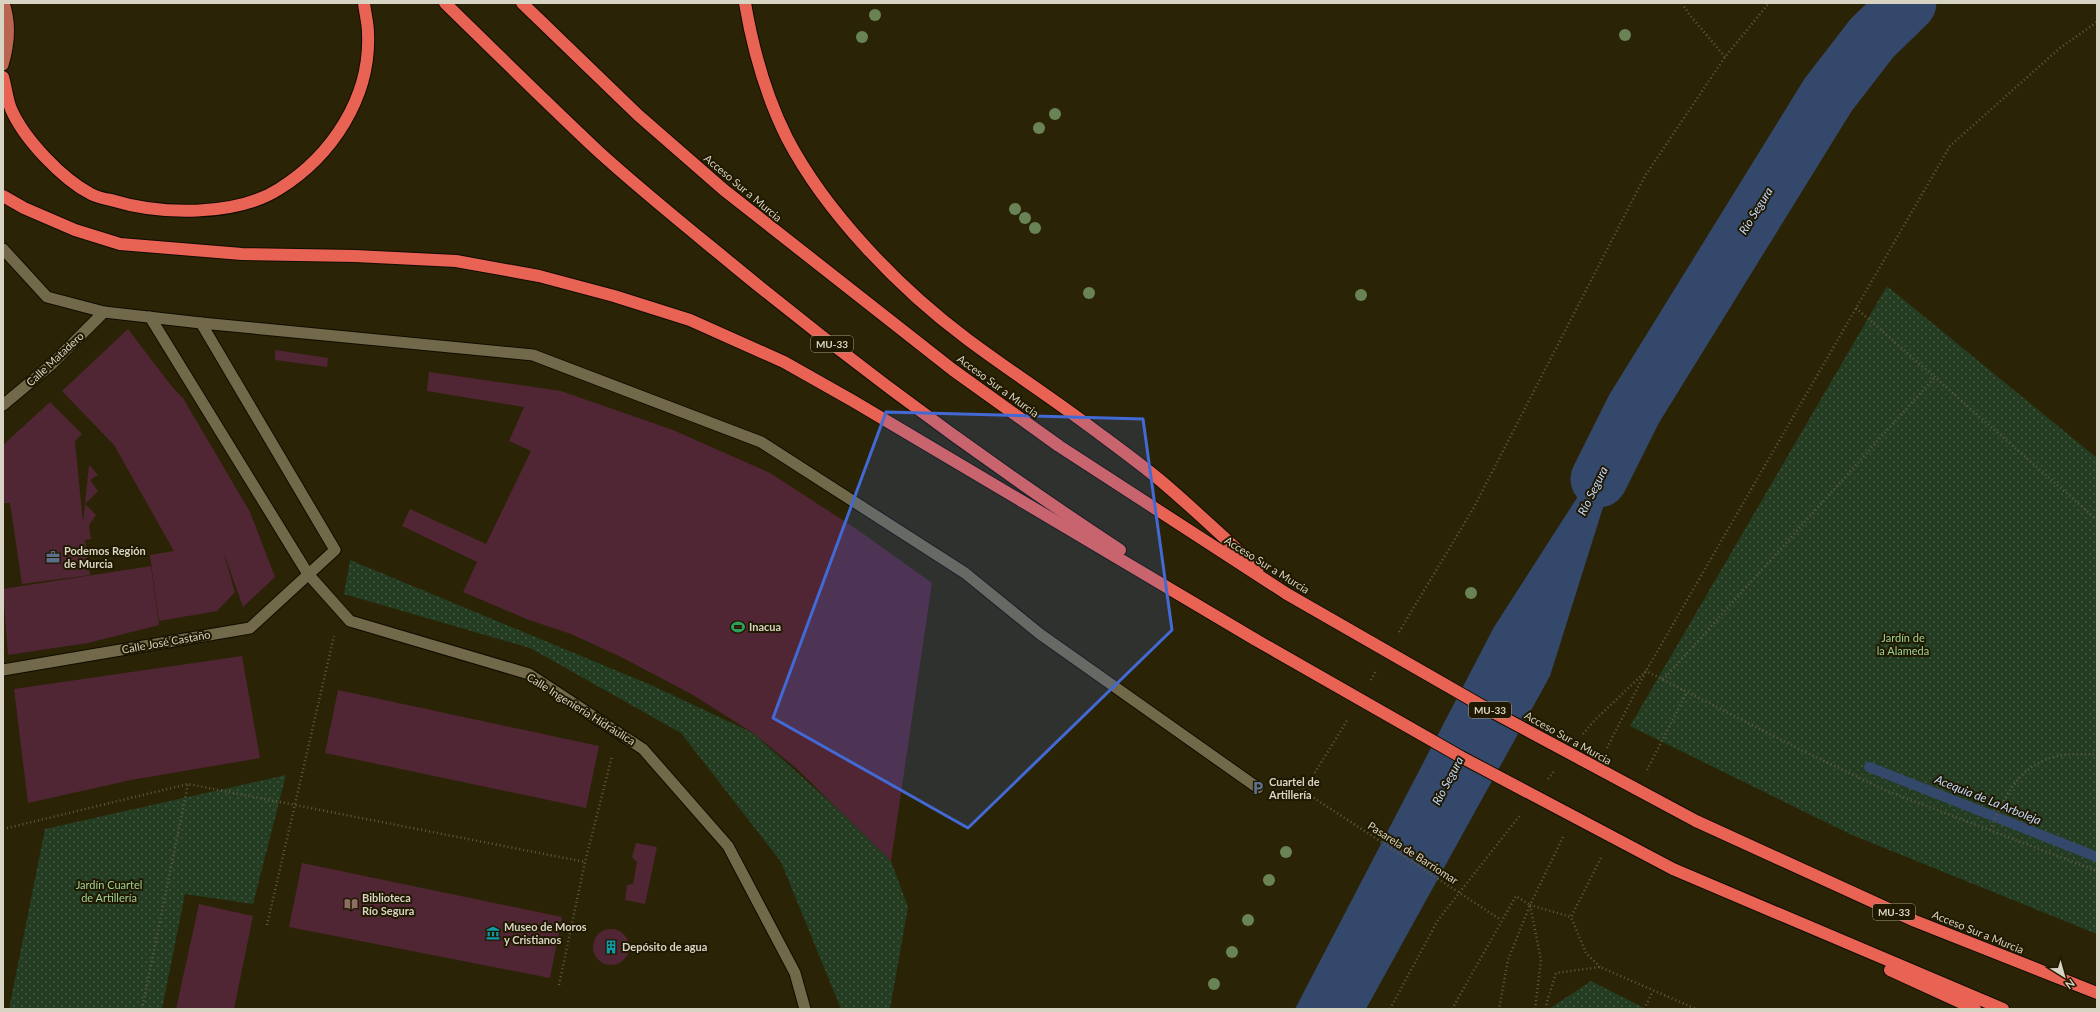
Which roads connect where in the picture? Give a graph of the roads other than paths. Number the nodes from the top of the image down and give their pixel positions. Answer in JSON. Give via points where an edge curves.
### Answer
{"nodes":[{"id":1,"x":4,"y":3,"type":"edge"},
{"id":2,"x":364,"y":3,"type":"edge"},
{"id":3,"x":445,"y":3,"type":"edge"},
{"id":4,"x":522,"y":3,"type":"edge"},
{"id":5,"x":745,"y":3,"type":"edge"},
{"id":6,"x":3,"y":65,"type":"edge"},
{"id":7,"x":3,"y":77,"type":"edge"},
{"id":8,"x":3,"y":196,"type":"edge"},
{"id":9,"x":3,"y":250,"type":"edge"},
{"id":10,"x":104,"y":312,"type":"junction"},
{"id":11,"x":150,"y":317,"type":"junction"},
{"id":12,"x":201,"y":323,"type":"junction"},
{"id":13,"x":3,"y":405,"type":"edge"},
{"id":14,"x":308,"y":574,"type":"junction"},
{"id":15,"x":1287,"y":594,"type":"junction"},
{"id":16,"x":1256,"y":640,"type":"junction"},
{"id":17,"x":3,"y":670,"type":"edge"},
{"id":18,"x":1258,"y":788,"type":"dead end"},
{"id":19,"x":1673,"y":869,"type":"junction"},
{"id":20,"x":2097,"y":993,"type":"edge"},
{"id":21,"x":805,"y":1009,"type":"edge"},
{"id":22,"x":1975,"y":1009,"type":"edge"},
{"id":23,"x":2003,"y":1009,"type":"edge"}],
"edges":[{"from":1,"to":6,"type":"main road","via":[[9,31]]},
{"from":2,"to":7,"type":"highway","via":[[368,34],[366,65],[349,116],[331,144],[309,166],[279,189],[243,204],[181,211],[129,205],[92,195],[67,178],[31,140],[11,109]]},
{"from":3,"to":16,"type":"highway","number":"MU-33","via":[[600,152],[775,300],[915,408],[1024,487]]},
{"from":4,"to":15,"type":"highway","name":"Acceso Sur a Murcia","number":"MU-33","via":[[638,115],[724,190],[947,365],[1059,446]]},
{"from":5,"to":15,"type":"highway","via":[[765,85],[788,138],[817,187],[862,242],[908,290],[966,338],[1161,481]]},
{"from":8,"to":16,"type":"highway","via":[[75,230],[120,244],[242,254],[456,261],[539,276],[690,320],[784,362]]},
{"from":9,"to":10,"type":"street","via":[[47,297]]},
{"from":10,"to":11,"type":"street"},
{"from":10,"to":13,"type":"street","name":"Calle Matadero","via":[[51,365]]},
{"from":11,"to":12,"type":"street"},
{"from":11,"to":14,"type":"street"},
{"from":12,"to":14,"type":"street","name":"Calle José Castaño","via":[[335,550]]},
{"from":12,"to":18,"type":"street","via":[[533,355],[761,442],[965,573],[1040,634]]},
{"from":14,"to":17,"type":"street","name":"Calle José Castaño","via":[[250,628]]},
{"from":14,"to":21,"type":"street","name":"Calle Ingeniería Hidráulica","via":[[350,621],[529,674],[643,749],[728,846],[795,973]]},
{"from":15,"to":20,"type":"highway","name":"Acceso Sur a Murcia","number":"MU-33","bridge":true,"via":[[1491,711],[1696,821],[1915,921]]},
{"from":16,"to":19,"type":"highway","number":"MU-33","bridge":true,"via":[[1461,757]]},
{"from":19,"to":22,"type":"highway"},
{"from":19,"to":23,"type":"highway","number":"MU-33"}]}
